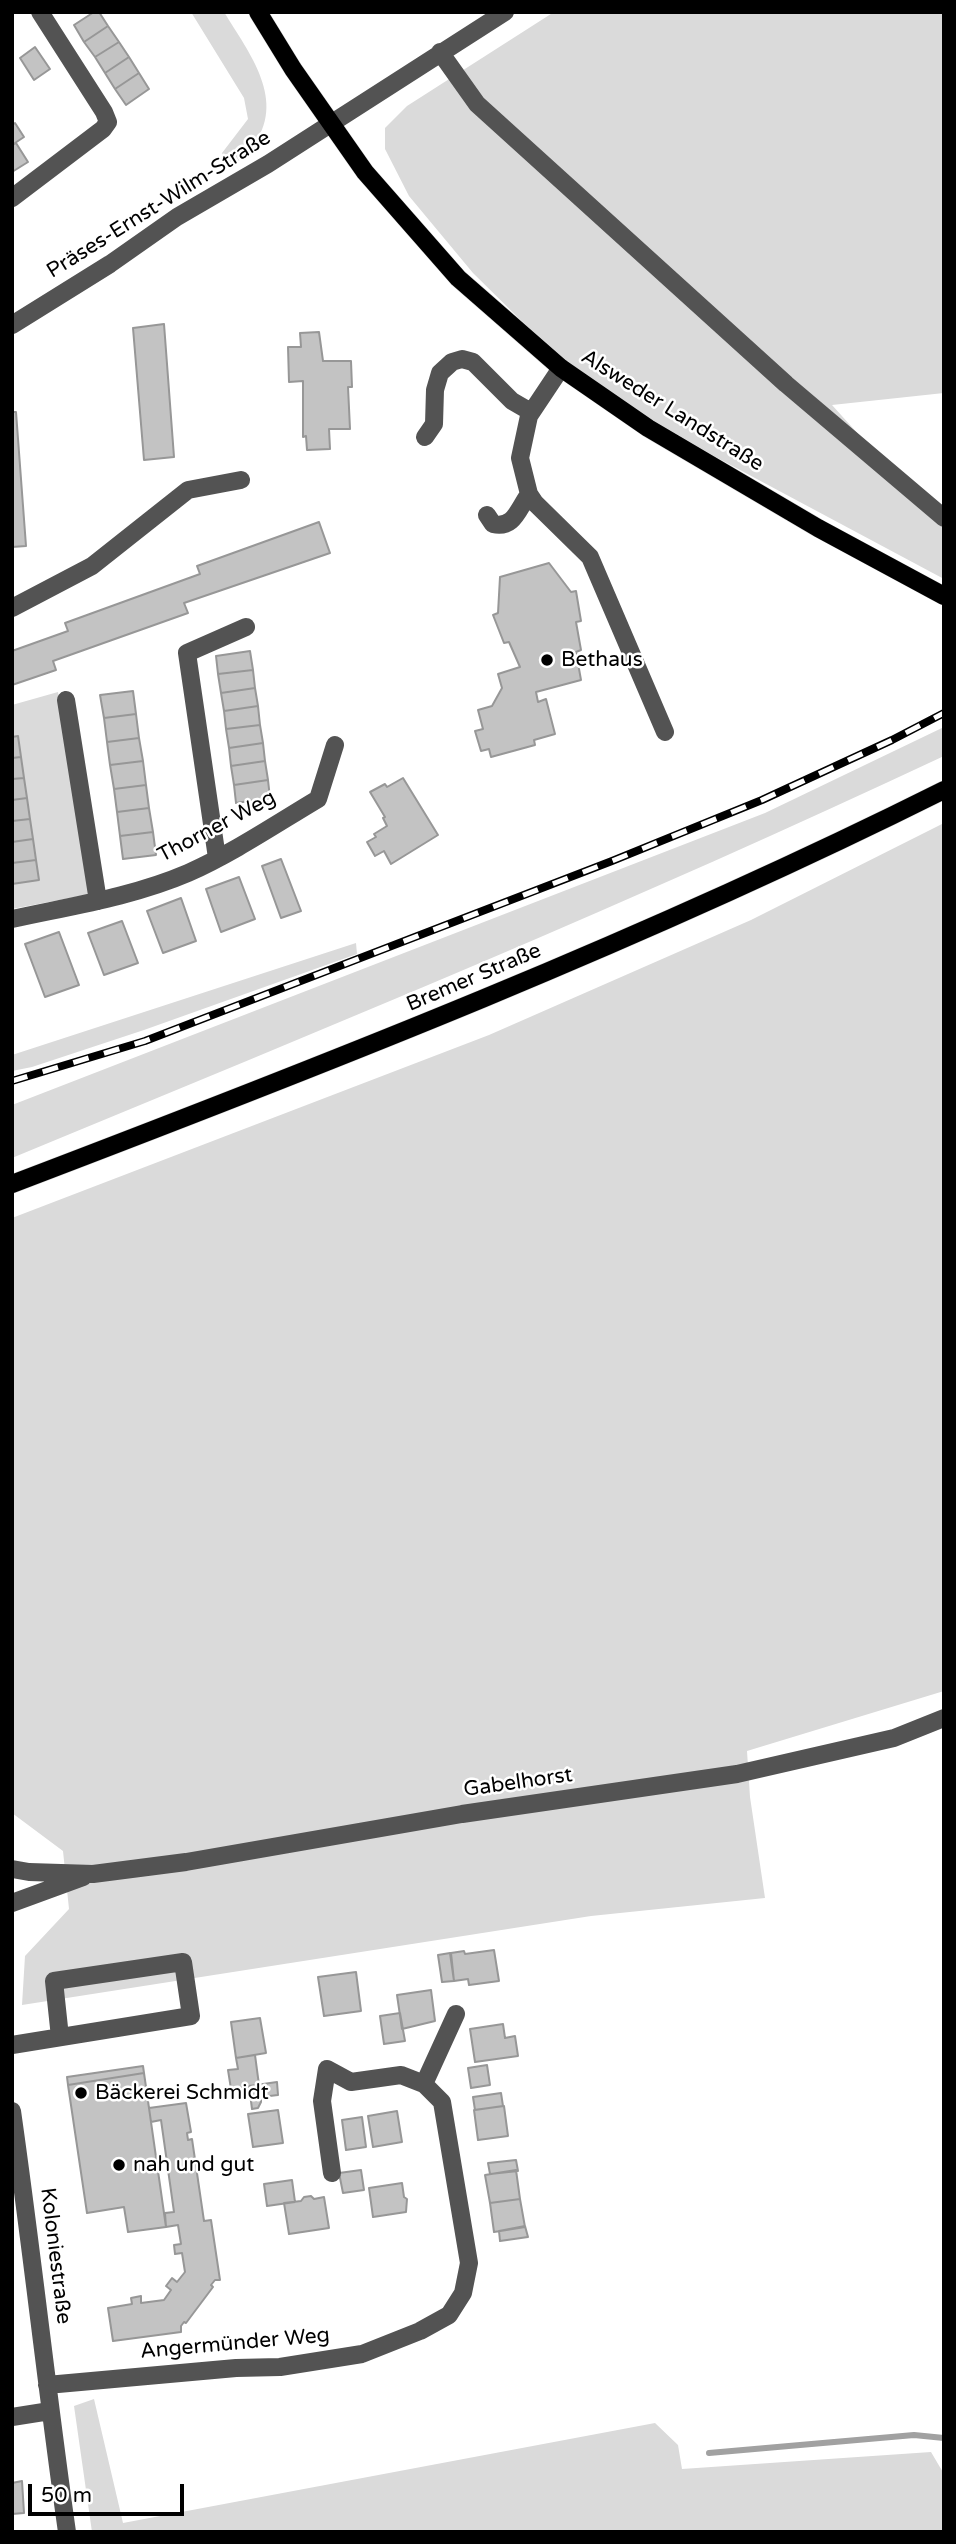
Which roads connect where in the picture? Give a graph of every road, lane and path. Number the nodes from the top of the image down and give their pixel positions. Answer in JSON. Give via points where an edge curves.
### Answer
{"nodes":[{"id":1,"x":40,"y":12,"type":"edge"},
{"id":2,"x":258,"y":12,"type":"edge"},
{"id":3,"x":505,"y":12,"type":"edge"},
{"id":4,"x":440,"y":52,"type":"junction"},
{"id":5,"x":330,"y":122,"type":"junction"},
{"id":6,"x":12,"y":198,"type":"edge"},
{"id":7,"x":12,"y":325,"type":"edge"},
{"id":8,"x":561,"y":368,"type":"junction"},
{"id":9,"x":531,"y":412,"type":"junction"},
{"id":10,"x":425,"y":437,"type":"dead end"},
{"id":11,"x":242,"y":480,"type":"dead end"},
{"id":12,"x":528,"y":494,"type":"junction"},
{"id":13,"x":487,"y":515,"type":"dead end"},
{"id":14,"x":944,"y":518,"type":"edge"},
{"id":15,"x":944,"y":596,"type":"edge"},
{"id":16,"x":12,"y":608,"type":"edge"},
{"id":17,"x":246,"y":626,"type":"dead end"},
{"id":18,"x":66,"y":700,"type":"dead end"},
{"id":19,"x":665,"y":732,"type":"dead end"},
{"id":20,"x":335,"y":746,"type":"dead end"},
{"id":21,"x":944,"y":790,"type":"edge"},
{"id":22,"x":217,"y":858,"type":"junction"},
{"id":23,"x":98,"y":901,"type":"junction"},
{"id":24,"x":12,"y":919,"type":"edge"},
{"id":25,"x":12,"y":1184,"type":"edge"},
{"id":26,"x":944,"y":1718,"type":"edge"},
{"id":27,"x":12,"y":1870,"type":"edge"},
{"id":28,"x":93,"y":1874,"type":"junction"},
{"id":29,"x":12,"y":1903,"type":"edge"},
{"id":30,"x":456,"y":2014,"type":"dead end"},
{"id":31,"x":60,"y":2037,"type":"junction"},
{"id":32,"x":12,"y":2045,"type":"edge"},
{"id":33,"x":424,"y":2084,"type":"junction"},
{"id":34,"x":12,"y":2111,"type":"edge"},
{"id":35,"x":332,"y":2173,"type":"dead end"},
{"id":36,"x":47,"y":2385,"type":"junction"},
{"id":37,"x":50,"y":2411,"type":"junction"},
{"id":38,"x":12,"y":2417,"type":"edge"},
{"id":39,"x":67,"y":2532,"type":"edge"}],
"edges":[{"from":1,"to":6,"type":"street","via":[[108,122]]},
{"from":2,"to":5,"type":"main road","name":"Alsweder Landstraße"},
{"from":3,"to":4,"type":"street","name":"Präses-Ernst-Wilm-Straße"},
{"from":4,"to":5,"type":"street","name":"Präses-Ernst-Wilm-Straße"},
{"from":4,"to":14,"type":"street","via":[[477,104],[786,384]]},
{"from":5,"to":7,"type":"street","name":"Präses-Ernst-Wilm-Straße"},
{"from":5,"to":8,"type":"main road","name":"Alsweder Landstraße","via":[[365,172],[458,278]]},
{"from":8,"to":9,"type":"street"},
{"from":8,"to":15,"type":"main road","name":"Alsweder Landstraße","via":[[648,428]]},
{"from":9,"to":10,"type":"street","via":[[512,401],[473,362],[462,359],[440,373],[434,424]]},
{"from":9,"to":12,"type":"street","via":[[520,458]]},
{"from":11,"to":16,"type":"street","via":[[188,490],[92,566]]},
{"from":12,"to":13,"type":"street","via":[[509,524],[493,524]]},
{"from":12,"to":19,"type":"street","via":[[590,557]]},
{"from":17,"to":22,"type":"street","via":[[187,653]]},
{"from":18,"to":23,"type":"street"},
{"from":20,"to":22,"type":"street","name":"Thorner Weg","via":[[318,799]]},
{"from":21,"to":25,"type":"main road","name":"Bremer Straße","via":[[742,886],[419,1026]]},
{"from":22,"to":23,"type":"street","name":"Thorner Weg","via":[[126,895]]},
{"from":23,"to":24,"type":"street","name":"Thorner Weg"},
{"from":26,"to":28,"type":"street","name":"Gabelhorst","via":[[894,1738],[737,1774]]},
{"from":27,"to":28,"type":"street","name":"Gabelhorst"},
{"from":28,"to":29,"type":"street","name":"Gabelhorst"},
{"from":30,"to":33,"type":"street"},
{"from":31,"to":31,"type":"street","via":[[191,2016],[183,1962],[54,1981]]},
{"from":31,"to":32,"type":"street"},
{"from":33,"to":35,"type":"street","via":[[401,2075],[351,2082],[327,2069],[322,2101]]},
{"from":33,"to":36,"type":"street","name":"Angermünder Weg","via":[[442,2102],[469,2263],[464,2293],[449,2315],[362,2354],[280,2367]]},
{"from":34,"to":36,"type":"street","name":"Koloniestraße"},
{"from":36,"to":37,"type":"street","name":"Koloniestraße"},
{"from":37,"to":38,"type":"street"},
{"from":37,"to":39,"type":"street","name":"Koloniestraße"}]}
